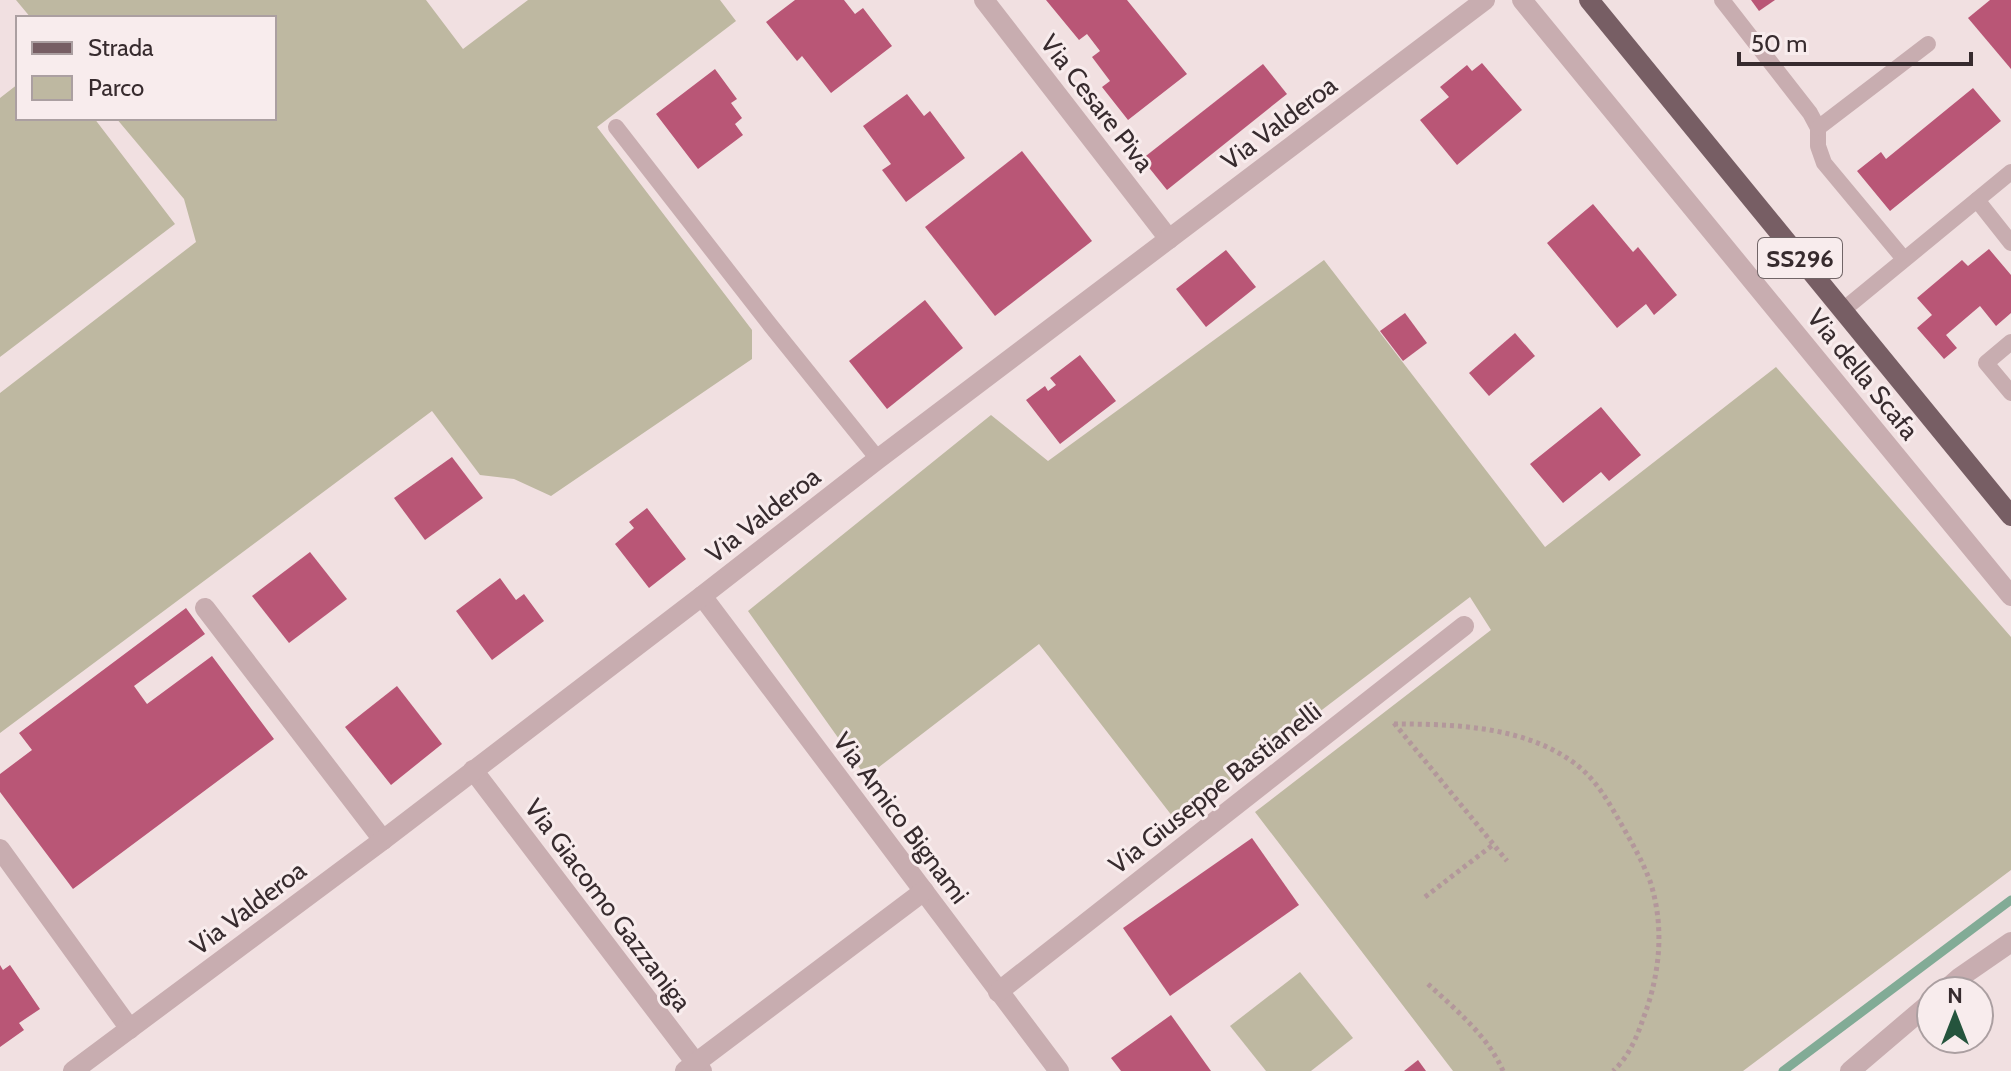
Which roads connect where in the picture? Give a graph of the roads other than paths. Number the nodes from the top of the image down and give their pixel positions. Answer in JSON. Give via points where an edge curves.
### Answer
{"nodes":[{"id":1,"x":984,"y":0,"type":"edge"},
{"id":2,"x":1485,"y":0,"type":"edge"},
{"id":3,"x":1522,"y":0,"type":"edge"},
{"id":4,"x":1589,"y":0,"type":"edge"},
{"id":5,"x":1722,"y":0,"type":"edge"},
{"id":6,"x":1928,"y":44,"type":"dead end"},
{"id":7,"x":616,"y":127,"type":"dead end"},
{"id":8,"x":1818,"y":128,"type":"junction"},
{"id":9,"x":2011,"y":172,"type":"edge"},
{"id":10,"x":1977,"y":200,"type":"junction"},
{"id":11,"x":1169,"y":239,"type":"junction"},
{"id":12,"x":2011,"y":243,"type":"edge"},
{"id":13,"x":1904,"y":259,"type":"junction"},
{"id":14,"x":1843,"y":310,"type":"junction"},
{"id":15,"x":2011,"y":342,"type":"edge"},
{"id":16,"x":2011,"y":393,"type":"edge"},
{"id":17,"x":878,"y":459,"type":"junction"},
{"id":18,"x":2011,"y":516,"type":"edge"},
{"id":19,"x":702,"y":596,"type":"junction"},
{"id":20,"x":2011,"y":596,"type":"edge"},
{"id":21,"x":205,"y":608,"type":"dead end"},
{"id":22,"x":1464,"y":626,"type":"dead end"},
{"id":23,"x":473,"y":770,"type":"junction"},
{"id":24,"x":383,"y":840,"type":"junction"},
{"id":25,"x":0,"y":849,"type":"edge"},
{"id":26,"x":924,"y":891,"type":"junction"},
{"id":27,"x":2011,"y":942,"type":"edge"},
{"id":28,"x":1963,"y":975,"type":"edge"},
{"id":29,"x":998,"y":992,"type":"junction"},
{"id":30,"x":1915,"y":1016,"type":"edge"},
{"id":31,"x":130,"y":1029,"type":"junction"},
{"id":32,"x":694,"y":1068,"type":"edge"},
{"id":33,"x":75,"y":1070,"type":"edge"},
{"id":34,"x":1059,"y":1071,"type":"edge"},
{"id":35,"x":1850,"y":1071,"type":"edge"}],
"edges":[{"from":1,"to":11,"type":"street","name":"Via Cesare Piva"},
{"from":2,"to":11,"type":"street","name":"Via Valderoa"},
{"from":3,"to":20,"type":"street","name":"Via della Scafa"},
{"from":4,"to":14,"type":"main road","number":"SS296"},
{"from":5,"to":8,"type":"lane"},
{"from":6,"to":8,"type":"lane"},
{"from":7,"to":17,"type":"lane"},
{"from":8,"to":13,"type":"lane","via":[[1824,163]]},
{"from":9,"to":10,"type":"lane"},
{"from":10,"to":12,"type":"lane"},
{"from":10,"to":13,"type":"lane"},
{"from":11,"to":17,"type":"street","name":"Via Valderoa"},
{"from":13,"to":14,"type":"lane"},
{"from":14,"to":18,"type":"main road","number":"SS296"},
{"from":15,"to":16,"type":"lane","via":[[1986,363]]},
{"from":17,"to":19,"type":"street","name":"Via Valderoa"},
{"from":19,"to":23,"type":"street","name":"Via Valderoa"},
{"from":19,"to":26,"type":"street","name":"Via Amico Bignami"},
{"from":21,"to":24,"type":"street"},
{"from":22,"to":29,"type":"street","name":"Via Giuseppe Bastianelli"},
{"from":23,"to":24,"type":"street","name":"Via Valderoa"},
{"from":23,"to":32,"type":"street","name":"Via Giacomo Gazzaniga"},
{"from":24,"to":31,"type":"street","name":"Via Valderoa"},
{"from":25,"to":31,"type":"street"},
{"from":26,"to":29,"type":"street","name":"Via Amico Bignami"},
{"from":26,"to":32,"type":"street"},
{"from":27,"to":28,"type":"street"},
{"from":29,"to":34,"type":"street","name":"Via Amico Bignami"},
{"from":30,"to":35,"type":"street"},
{"from":31,"to":33,"type":"street","name":"Via Valderoa"}]}
